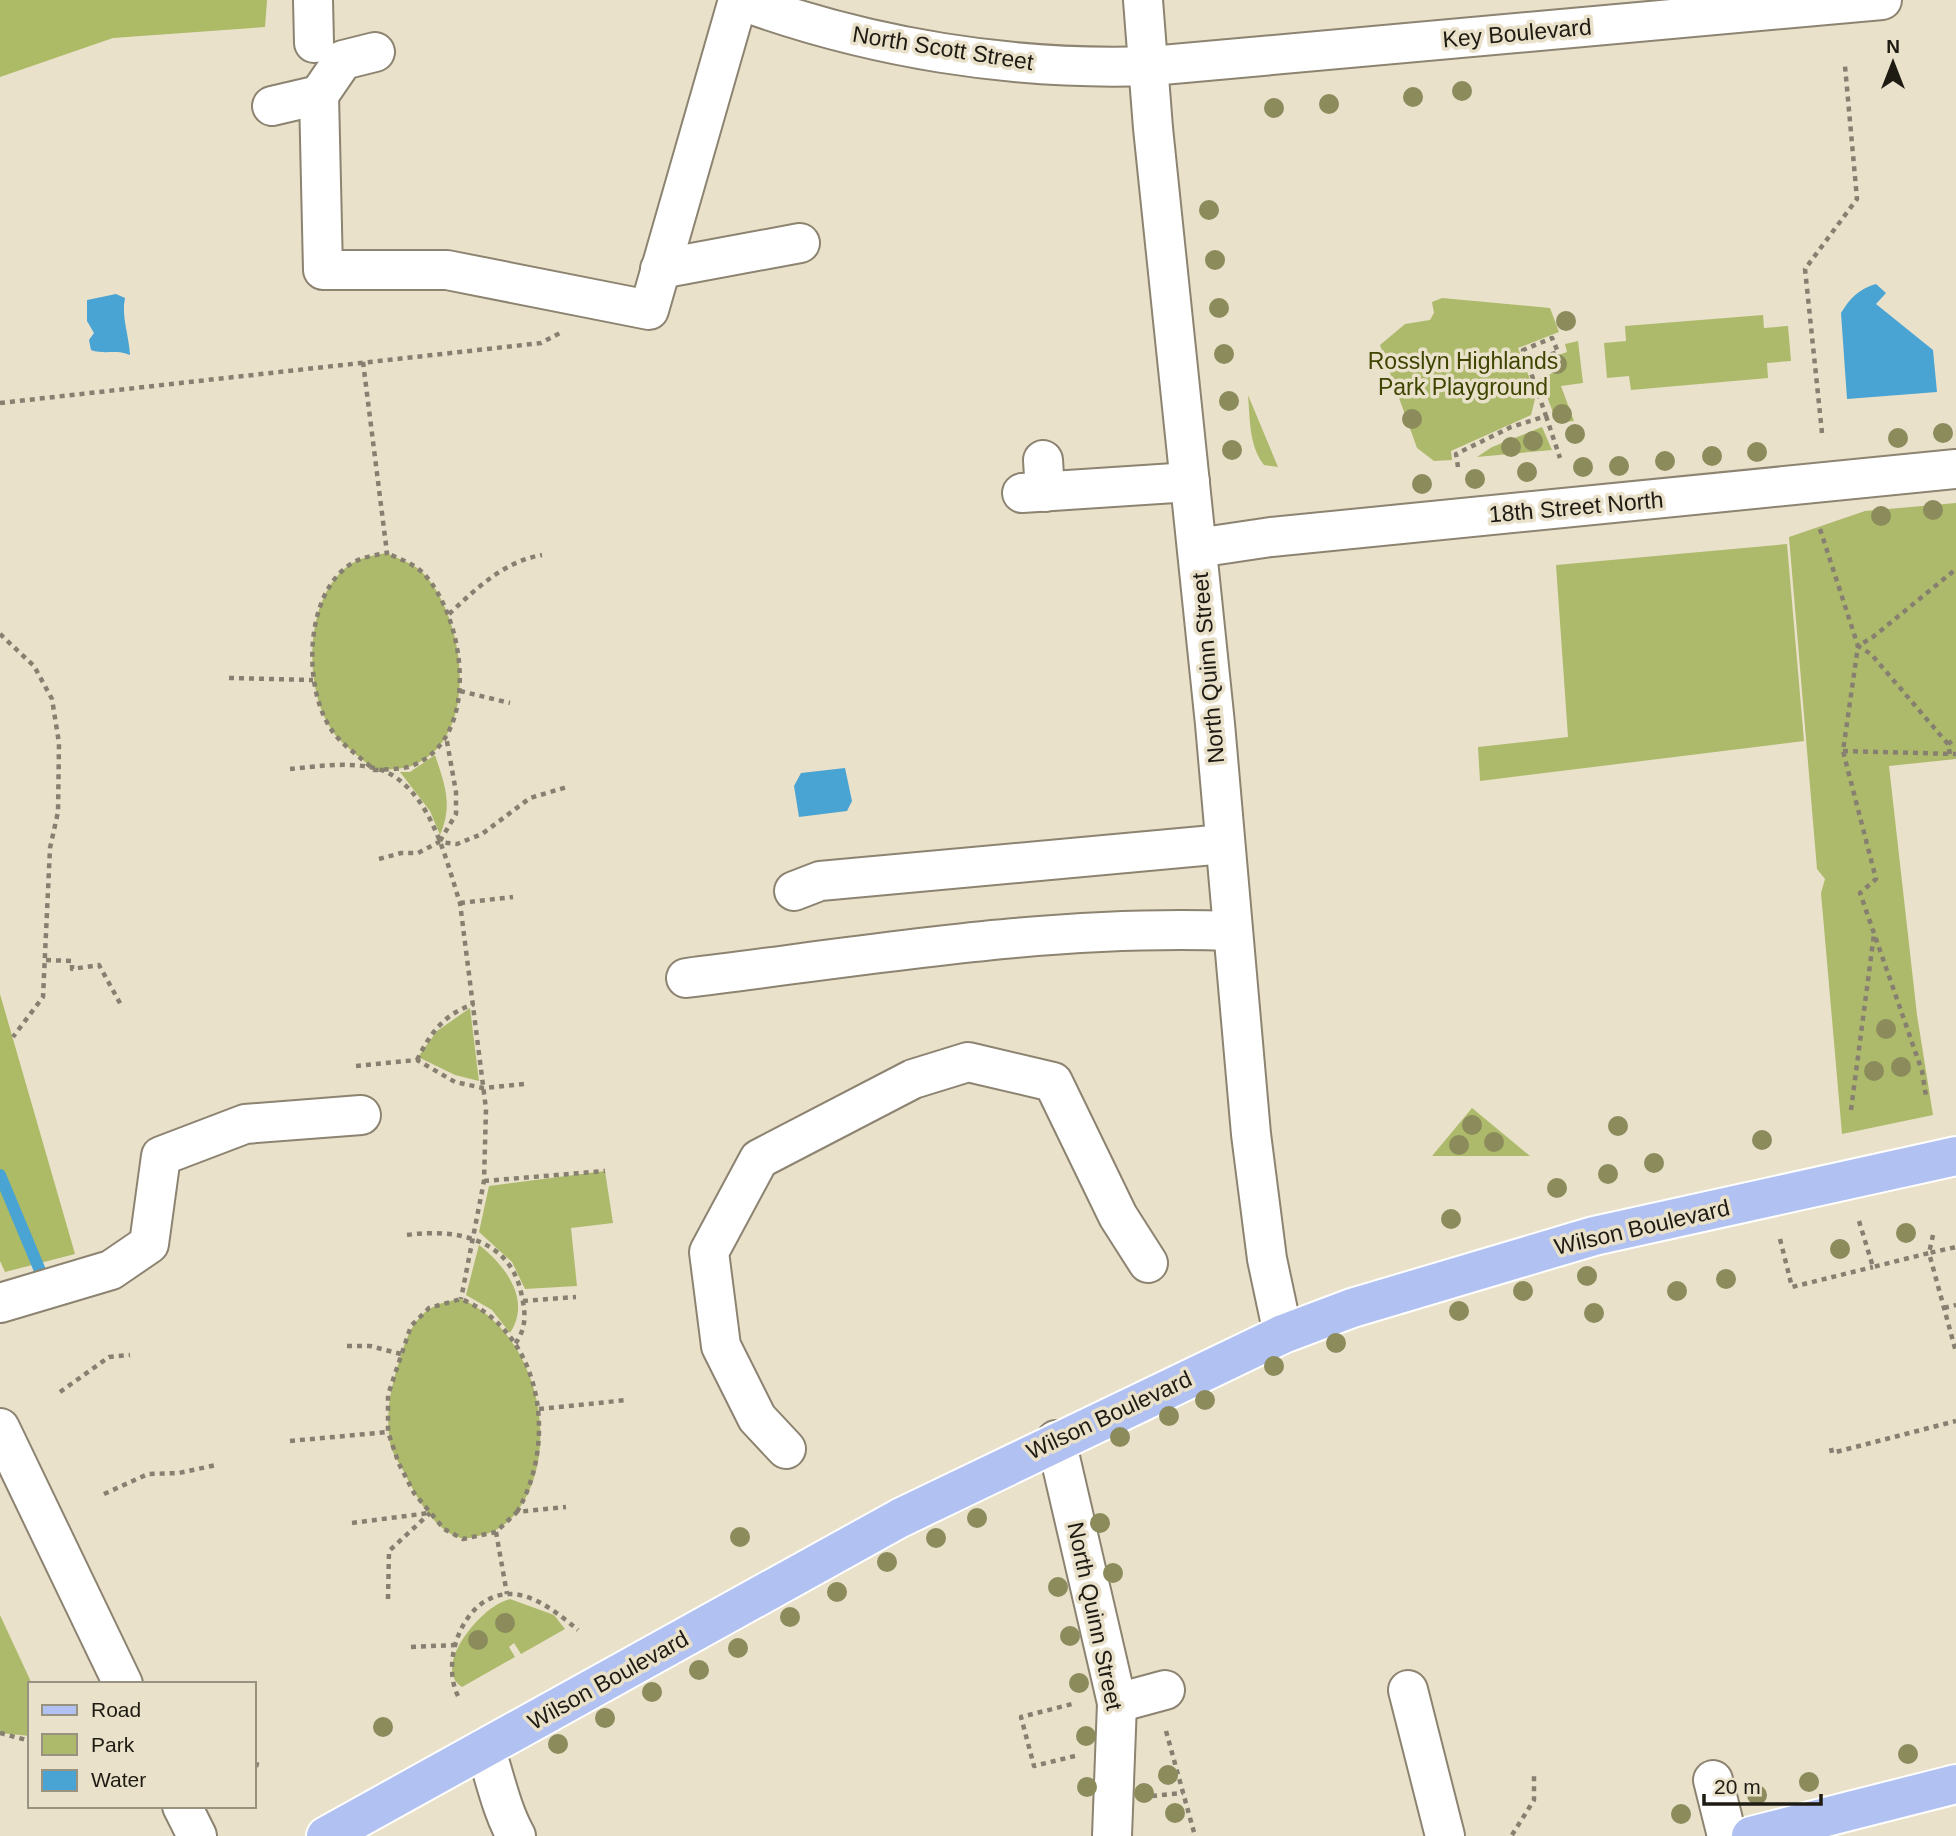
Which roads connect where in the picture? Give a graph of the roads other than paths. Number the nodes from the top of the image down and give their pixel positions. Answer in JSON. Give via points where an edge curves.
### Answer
{"nodes":[{"id":1,"x":313,"y":0,"type":"edge"},
{"id":2,"x":739,"y":0,"type":"edge"},
{"id":3,"x":1143,"y":0,"type":"edge"},
{"id":4,"x":1882,"y":0,"type":"edge"},
{"id":5,"x":314,"y":43,"type":"dead end"},
{"id":6,"x":375,"y":52,"type":"dead end"},
{"id":7,"x":1151,"y":66,"type":"junction"},
{"id":8,"x":319,"y":95,"type":"junction"},
{"id":9,"x":272,"y":106,"type":"dead end"},
{"id":10,"x":800,"y":243,"type":"dead end"},
{"id":11,"x":660,"y":269,"type":"junction"},
{"id":12,"x":1956,"y":470,"type":"edge"},
{"id":13,"x":1037,"y":482,"type":"dead end"},
{"id":14,"x":1190,"y":482,"type":"junction"},
{"id":15,"x":1197,"y":548,"type":"junction"},
{"id":16,"x":1224,"y":844,"type":"junction"},
{"id":17,"x":794,"y":891,"type":"dead end"},
{"id":18,"x":1232,"y":931,"type":"junction"},
{"id":19,"x":686,"y":978,"type":"dead end"},
{"id":20,"x":361,"y":1115,"type":"dead end"},
{"id":21,"x":1956,"y":1156,"type":"edge"},
{"id":22,"x":1148,"y":1263,"type":"dead end"},
{"id":23,"x":0,"y":1303,"type":"edge"},
{"id":24,"x":1283,"y":1334,"type":"junction"},
{"id":25,"x":0,"y":1428,"type":"edge"},
{"id":26,"x":1056,"y":1440,"type":"junction"},
{"id":27,"x":786,"y":1449,"type":"dead end"},
{"id":28,"x":122,"y":1682,"type":"edge"},
{"id":29,"x":1165,"y":1690,"type":"dead end"},
{"id":30,"x":1408,"y":1690,"type":"dead end"},
{"id":31,"x":1117,"y":1703,"type":"junction"},
{"id":32,"x":485,"y":1748,"type":"junction"},
{"id":33,"x":1713,"y":1780,"type":"dead end"},
{"id":34,"x":1956,"y":1784,"type":"edge"},
{"id":35,"x":183,"y":1808,"type":"edge"},
{"id":36,"x":341,"y":1833,"type":"edge"},
{"id":37,"x":197,"y":1836,"type":"edge"},
{"id":38,"x":516,"y":1836,"type":"edge"},
{"id":39,"x":1112,"y":1836,"type":"edge"},
{"id":40,"x":1445,"y":1836,"type":"edge"},
{"id":41,"x":1727,"y":1836,"type":"edge"},
{"id":42,"x":1751,"y":1836,"type":"edge"}],
"edges":[{"from":1,"to":5,"type":"street"},
{"from":2,"to":7,"type":"street","name":"North Scott Street","via":[[829,28],[936,51],[1080,68]]},
{"from":2,"to":11,"type":"street"},
{"from":3,"to":7,"type":"street","name":"North Quinn Street"},
{"from":4,"to":7,"type":"street","name":"Key Boulevard"},
{"from":6,"to":8,"type":"street","via":[[343,60]]},
{"from":7,"to":14,"type":"street","name":"North Quinn Street","via":[[1153,128]]},
{"from":8,"to":9,"type":"street"},
{"from":8,"to":11,"type":"street","via":[[323,270],[447,270],[649,310]]},
{"from":10,"to":11,"type":"street"},
{"from":12,"to":15,"type":"street","name":"18th Street North"},
{"from":13,"to":14,"type":"street"},
{"from":14,"to":15,"type":"street","name":"North Quinn Street"},
{"from":15,"to":16,"type":"street","name":"North Quinn Street"},
{"from":16,"to":17,"type":"street","via":[[820,881]]},
{"from":16,"to":18,"type":"street","name":"North Quinn Street"},
{"from":18,"to":19,"type":"street","via":[[1177,929],[965,943]]},
{"from":18,"to":24,"type":"street","name":"North Quinn Street","via":[[1264,1235]]},
{"from":20,"to":23,"type":"street","via":[[246,1125],[161,1156],[149,1244],[111,1270]]},
{"from":21,"to":24,"type":"main road","name":"Wilson Boulevard","via":[[1594,1236],[1352,1308]]},
{"from":22,"to":27,"type":"street","via":[[1118,1216],[1053,1082],[968,1062],[913,1079],[759,1159],[709,1252],[721,1346],[757,1418]]},
{"from":24,"to":26,"type":"main road","name":"Wilson Boulevard"},
{"from":25,"to":28,"type":"street"},
{"from":26,"to":31,"type":"street","name":"North Quinn Street"},
{"from":26,"to":32,"type":"main road","name":"Wilson Boulevard","via":[[900,1518]]},
{"from":29,"to":31,"type":"street"},
{"from":30,"to":40,"type":"street"},
{"from":31,"to":39,"type":"street","name":"North Quinn Street"},
{"from":32,"to":36,"type":"main road","name":"Wilson Boulevard"},
{"from":32,"to":38,"type":"street","via":[[505,1817]]},
{"from":33,"to":41,"type":"street"},
{"from":34,"to":42,"type":"main road"},
{"from":35,"to":37,"type":"street"}]}
